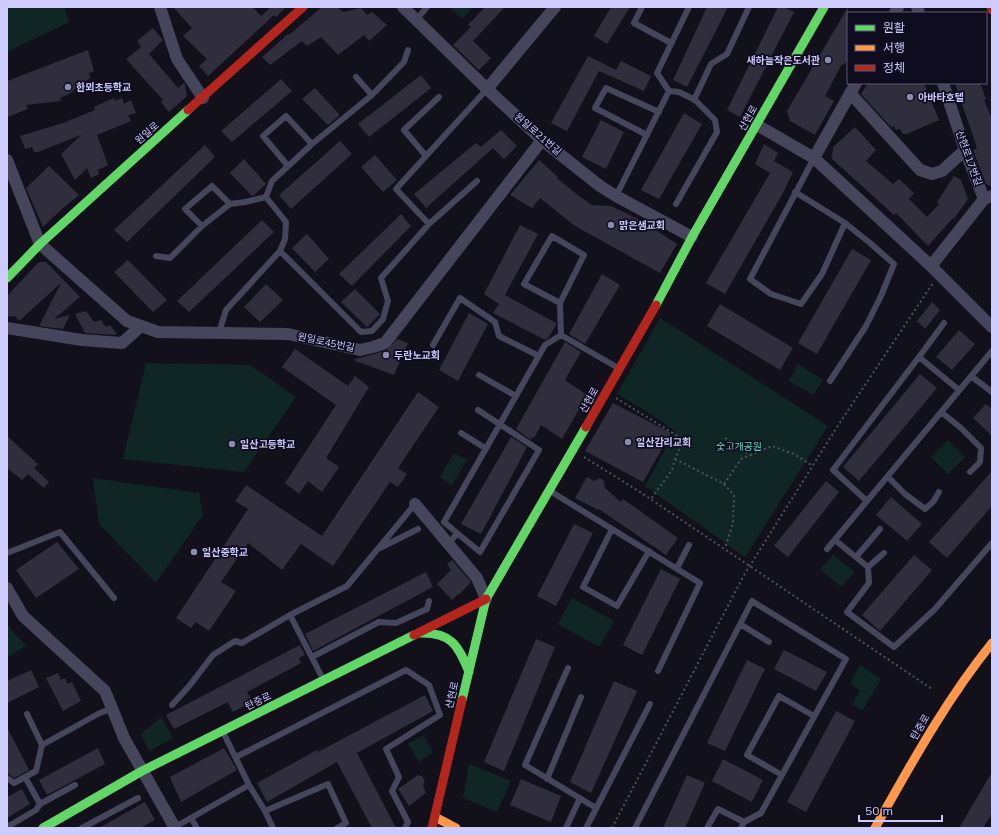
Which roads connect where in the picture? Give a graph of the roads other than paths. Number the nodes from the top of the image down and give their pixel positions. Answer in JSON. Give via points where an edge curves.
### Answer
{"nodes":[{"id":1,"x":160,"y":7,"type":"edge"},
{"id":2,"x":303,"y":7,"type":"edge"},
{"id":3,"x":403,"y":7,"type":"edge"},
{"id":4,"x":427,"y":7,"type":"edge"},
{"id":5,"x":554,"y":7,"type":"edge"},
{"id":6,"x":642,"y":7,"type":"edge"},
{"id":7,"x":688,"y":7,"type":"edge"},
{"id":8,"x":749,"y":7,"type":"edge"},
{"id":9,"x":824,"y":7,"type":"edge"},
{"id":10,"x":991,"y":7,"type":"edge"},
{"id":11,"x":992,"y":10,"type":"edge"},
{"id":12,"x":416,"y":20,"type":"junction"},
{"id":13,"x":671,"y":43,"type":"junction"},
{"id":14,"x":408,"y":50,"type":"dead end"},
{"id":15,"x":356,"y":77,"type":"dead end"},
{"id":16,"x":943,"y":84,"type":"edge"},
{"id":17,"x":853,"y":88,"type":"edge"},
{"id":18,"x":487,"y":89,"type":"junction"},
{"id":19,"x":669,"y":91,"type":"junction"},
{"id":20,"x":372,"y":95,"type":"junction"},
{"id":21,"x":439,"y":97,"type":"dead end"},
{"id":22,"x":203,"y":98,"type":"junction"},
{"id":23,"x":694,"y":100,"type":"junction"},
{"id":24,"x":659,"y":112,"type":"junction"},
{"id":25,"x":757,"y":125,"type":"junction"},
{"id":26,"x":647,"y":135,"type":"junction"},
{"id":27,"x":542,"y":140,"type":"junction"},
{"id":28,"x":312,"y":144,"type":"junction"},
{"id":29,"x":965,"y":150,"type":"junction"},
{"id":30,"x":426,"y":156,"type":"junction"},
{"id":31,"x":814,"y":158,"type":"junction"},
{"id":32,"x":8,"y":166,"type":"edge"},
{"id":33,"x":288,"y":166,"type":"junction"},
{"id":34,"x":477,"y":181,"type":"dead end"},
{"id":35,"x":795,"y":192,"type":"junction"},
{"id":36,"x":616,"y":196,"type":"junction"},
{"id":37,"x":266,"y":197,"type":"junction"},
{"id":38,"x":988,"y":197,"type":"edge"},
{"id":39,"x":230,"y":204,"type":"junction"},
{"id":40,"x":676,"y":204,"type":"dead end"},
{"id":41,"x":845,"y":223,"type":"junction"},
{"id":42,"x":429,"y":224,"type":"junction"},
{"id":43,"x":202,"y":226,"type":"junction"},
{"id":44,"x":692,"y":236,"type":"junction"},
{"id":45,"x":40,"y":244,"type":"junction"},
{"id":46,"x":280,"y":251,"type":"junction"},
{"id":47,"x":156,"y":256,"type":"dead end"},
{"id":48,"x":931,"y":266,"type":"junction"},
{"id":49,"x":7,"y":278,"type":"edge"},
{"id":50,"x":560,"y":303,"type":"junction"},
{"id":51,"x":944,"y":323,"type":"dead end"},
{"id":52,"x":141,"y":326,"type":"junction"},
{"id":53,"x":992,"y":327,"type":"edge"},
{"id":54,"x":7,"y":328,"type":"edge"},
{"id":55,"x":221,"y":333,"type":"junction"},
{"id":56,"x":561,"y":334,"type":"junction"},
{"id":57,"x":432,"y":345,"type":"dead end"},
{"id":58,"x":992,"y":351,"type":"edge"},
{"id":59,"x":539,"y":356,"type":"junction"},
{"id":60,"x":919,"y":357,"type":"junction"},
{"id":61,"x":620,"y":369,"type":"junction"},
{"id":62,"x":479,"y":375,"type":"dead end"},
{"id":63,"x":971,"y":376,"type":"junction"},
{"id":64,"x":830,"y":381,"type":"dead end"},
{"id":65,"x":959,"y":390,"type":"junction"},
{"id":66,"x":992,"y":392,"type":"edge"},
{"id":67,"x":516,"y":396,"type":"junction"},
{"id":68,"x":478,"y":410,"type":"dead end"},
{"id":69,"x":941,"y":412,"type":"junction"},
{"id":70,"x":499,"y":424,"type":"junction"},
{"id":71,"x":461,"y":433,"type":"dead end"},
{"id":72,"x":485,"y":448,"type":"junction"},
{"id":73,"x":970,"y":472,"type":"dead end"},
{"id":74,"x":888,"y":476,"type":"junction"},
{"id":75,"x":549,"y":490,"type":"junction"},
{"id":76,"x":939,"y":492,"type":"dead end"},
{"id":77,"x":867,"y":501,"type":"junction"},
{"id":78,"x":415,"y":504,"type":"joint"},
{"id":79,"x":418,"y":529,"type":"dead end"},
{"id":80,"x":612,"y":529,"type":"junction"},
{"id":81,"x":880,"y":529,"type":"dead end"},
{"id":82,"x":457,"y":533,"type":"junction"},
{"id":83,"x":835,"y":540,"type":"junction"},
{"id":84,"x":992,"y":543,"type":"edge"},
{"id":85,"x":448,"y":544,"type":"junction"},
{"id":86,"x":688,"y":545,"type":"dead end"},
{"id":87,"x":827,"y":549,"type":"dead end"},
{"id":88,"x":377,"y":550,"type":"junction"},
{"id":89,"x":649,"y":551,"type":"junction"},
{"id":90,"x":7,"y":553,"type":"edge"},
{"id":91,"x":884,"y":553,"type":"dead end"},
{"id":92,"x":856,"y":557,"type":"junction"},
{"id":93,"x":868,"y":566,"type":"junction"},
{"id":94,"x":677,"y":568,"type":"junction"},
{"id":95,"x":7,"y":588,"type":"edge"},
{"id":96,"x":114,"y":598,"type":"dead end"},
{"id":97,"x":486,"y":599,"type":"junction"},
{"id":98,"x":429,"y":601,"type":"dead end"},
{"id":99,"x":290,"y":615,"type":"junction"},
{"id":100,"x":740,"y":624,"type":"junction"},
{"id":101,"x":420,"y":633,"type":"junction"},
{"id":102,"x":769,"y":642,"type":"dead end"},
{"id":103,"x":992,"y":643,"type":"edge"},
{"id":104,"x":312,"y":657,"type":"junction"},
{"id":105,"x":568,"y":668,"type":"dead end"},
{"id":106,"x":658,"y":671,"type":"dead end"},
{"id":107,"x":469,"y":672,"type":"junction"},
{"id":108,"x":324,"y":680,"type":"junction"},
{"id":109,"x":581,"y":697,"type":"dead end"},
{"id":110,"x":650,"y":704,"type":"dead end"},
{"id":111,"x":172,"y":705,"type":"dead end"},
{"id":112,"x":112,"y":708,"type":"junction"},
{"id":113,"x":28,"y":714,"type":"dead end"},
{"id":114,"x":814,"y":716,"type":"junction"},
{"id":115,"x":222,"y":731,"type":"junction"},
{"id":116,"x":42,"y":745,"type":"junction"},
{"id":117,"x":236,"y":757,"type":"junction"},
{"id":118,"x":142,"y":771,"type":"junction"},
{"id":119,"x":782,"y":775,"type":"junction"},
{"id":120,"x":25,"y":777,"type":"junction"},
{"id":121,"x":7,"y":778,"type":"edge"},
{"id":122,"x":547,"y":779,"type":"junction"},
{"id":123,"x":75,"y":784,"type":"dead end"},
{"id":124,"x":249,"y":785,"type":"junction"},
{"id":125,"x":138,"y":798,"type":"dead end"},
{"id":126,"x":580,"y":798,"type":"junction"},
{"id":127,"x":40,"y":804,"type":"junction"},
{"id":128,"x":596,"y":808,"type":"junction"},
{"id":129,"x":265,"y":811,"type":"junction"},
{"id":130,"x":435,"y":817,"type":"junction"},
{"id":131,"x":191,"y":818,"type":"junction"},
{"id":132,"x":743,"y":825,"type":"edge"},
{"id":133,"x":7,"y":827,"type":"edge"},
{"id":134,"x":43,"y":828,"type":"edge"},
{"id":135,"x":82,"y":828,"type":"edge"},
{"id":136,"x":175,"y":828,"type":"edge"},
{"id":137,"x":197,"y":828,"type":"edge"},
{"id":138,"x":273,"y":828,"type":"edge"},
{"id":139,"x":337,"y":828,"type":"edge"},
{"id":140,"x":405,"y":828,"type":"edge"},
{"id":141,"x":432,"y":828,"type":"edge"},
{"id":142,"x":456,"y":828,"type":"edge"},
{"id":143,"x":566,"y":828,"type":"edge"},
{"id":144,"x":586,"y":828,"type":"edge"},
{"id":145,"x":635,"y":828,"type":"edge"},
{"id":146,"x":708,"y":828,"type":"edge"},
{"id":147,"x":875,"y":828,"type":"edge"}],
"edges":[{"from":1,"to":22,"type":"street","via":[[177,59]]},
{"from":2,"to":22,"type":"main road","name":"원일로"},
{"from":3,"to":12,"type":"street","name":"원일로21번길"},
{"from":4,"to":12,"type":"lane"},
{"from":5,"to":18,"type":"street"},
{"from":6,"to":13,"type":"lane","via":[[634,23]]},
{"from":7,"to":13,"type":"lane"},
{"from":8,"to":23,"type":"lane","via":[[727,54],[711,64]]},
{"from":9,"to":25,"type":"main road","name":"산현로"},
{"from":10,"to":11,"type":"main road"},
{"from":12,"to":18,"type":"street","name":"원일로21번길"},
{"from":13,"to":19,"type":"lane","via":[[657,73]]},
{"from":14,"to":20,"type":"lane","via":[[404,62]]},
{"from":15,"to":20,"type":"lane"},
{"from":16,"to":29,"type":"street","name":"산현로17번길"},
{"from":17,"to":29,"type":"street","via":[[920,170],[932,174],[942,171]]},
{"from":17,"to":31,"type":"street"},
{"from":18,"to":27,"type":"street","name":"원일로21번길"},
{"from":18,"to":30,"type":"lane"},
{"from":19,"to":23,"type":"lane","via":[[679,92]]},
{"from":19,"to":24,"type":"lane"},
{"from":20,"to":28,"type":"lane"},
{"from":21,"to":30,"type":"lane","via":[[404,130]]},
{"from":22,"to":45,"type":"main road","name":"원일로"},
{"from":23,"to":40,"type":"lane","via":[[715,120],[717,132]]},
{"from":24,"to":26,"type":"lane"},
{"from":24,"to":26,"type":"lane","via":[[606,88],[595,108]]},
{"from":25,"to":31,"type":"street"},
{"from":25,"to":44,"type":"main road","name":"산현로"},
{"from":26,"to":36,"type":"lane"},
{"from":27,"to":36,"type":"street","name":"원일로21번길"},
{"from":27,"to":55,"type":"street","name":"원일로45번길","via":[[385,343],[360,350],[288,334]]},
{"from":28,"to":33,"type":"lane"},
{"from":28,"to":33,"type":"lane","via":[[286,116],[263,136]]},
{"from":29,"to":38,"type":"street","name":"산현로17번길"},
{"from":30,"to":42,"type":"lane","via":[[396,189]]},
{"from":31,"to":35,"type":"lane"},
{"from":31,"to":48,"type":"street"},
{"from":32,"to":45,"type":"street"},
{"from":33,"to":37,"type":"lane","via":[[272,181]]},
{"from":34,"to":42,"type":"lane"},
{"from":35,"to":41,"type":"lane"},
{"from":35,"to":41,"type":"lane","via":[[750,279],[771,294],[801,304],[822,274]]},
{"from":36,"to":44,"type":"street","name":"원일로21번길"},
{"from":37,"to":39,"type":"lane"},
{"from":37,"to":46,"type":"lane","via":[[286,222],[285,239]]},
{"from":38,"to":48,"type":"street","name":"산현로17번길"},
{"from":39,"to":43,"type":"lane"},
{"from":39,"to":43,"type":"lane","via":[[212,186],[185,209]]},
{"from":41,"to":64,"type":"lane","via":[[894,264],[866,326]]},
{"from":42,"to":46,"type":"lane","via":[[381,278],[388,301],[383,319],[372,331],[361,332]]},
{"from":43,"to":47,"type":"lane","via":[[170,258]]},
{"from":44,"to":61,"type":"main road","name":"산현로"},
{"from":45,"to":49,"type":"main road","name":"원일로"},
{"from":45,"to":52,"type":"street","name":"원일로45번길","via":[[127,320]]},
{"from":46,"to":55,"type":"lane","via":[[226,310]]},
{"from":48,"to":53,"type":"street"},
{"from":50,"to":50,"type":"lane","via":[[584,255],[552,236],[524,284]]},
{"from":50,"to":56,"type":"lane"},
{"from":51,"to":60,"type":"lane"},
{"from":52,"to":54,"type":"street","via":[[122,343],[82,340]]},
{"from":52,"to":55,"type":"street","name":"원일로45번길","via":[[158,332]]},
{"from":56,"to":59,"type":"lane","via":[[545,346]]},
{"from":56,"to":61,"type":"lane"},
{"from":57,"to":59,"type":"lane","via":[[460,298],[495,322],[499,336]]},
{"from":58,"to":63,"type":"lane"},
{"from":59,"to":67,"type":"lane"},
{"from":60,"to":65,"type":"lane"},
{"from":60,"to":77,"type":"lane","via":[[833,470]]},
{"from":61,"to":75,"type":"main road","name":"산현로"},
{"from":62,"to":67,"type":"lane"},
{"from":63,"to":65,"type":"lane"},
{"from":63,"to":66,"type":"lane"},
{"from":65,"to":69,"type":"lane"},
{"from":67,"to":70,"type":"lane"},
{"from":68,"to":70,"type":"lane"},
{"from":69,"to":73,"type":"lane","via":[[981,448],[980,462]]},
{"from":69,"to":74,"type":"lane"},
{"from":70,"to":72,"type":"lane"},
{"from":70,"to":82,"type":"lane","via":[[539,450],[480,552]]},
{"from":71,"to":72,"type":"lane"},
{"from":72,"to":82,"type":"lane","via":[[444,522]]},
{"from":74,"to":76,"type":"lane","via":[[905,494],[925,509]]},
{"from":74,"to":77,"type":"lane"},
{"from":75,"to":80,"type":"lane"},
{"from":75,"to":97,"type":"main road","name":"산현로"},
{"from":77,"to":83,"type":"lane"},
{"from":78,"to":85,"type":"street"},
{"from":78,"to":88,"type":"lane"},
{"from":79,"to":88,"type":"lane"},
{"from":80,"to":89,"type":"lane"},
{"from":80,"to":89,"type":"lane","via":[[583,587],[617,606]]},
{"from":81,"to":92,"type":"lane"},
{"from":82,"to":85,"type":"lane"},
{"from":83,"to":87,"type":"lane"},
{"from":83,"to":92,"type":"lane"},
{"from":84,"to":93,"type":"lane","via":[[935,609],[894,647],[847,612],[869,583]]},
{"from":85,"to":97,"type":"street","via":[[477,578]]},
{"from":86,"to":94,"type":"lane"},
{"from":88,"to":99,"type":"lane","via":[[347,586]]},
{"from":89,"to":94,"type":"lane"},
{"from":90,"to":96,"type":"lane","via":[[60,532]]},
{"from":91,"to":93,"type":"lane"},
{"from":92,"to":93,"type":"lane"},
{"from":94,"to":106,"type":"lane","via":[[700,583]]},
{"from":95,"to":112,"type":"street","via":[[23,616],[105,691]]},
{"from":97,"to":101,"type":"main road","name":"탄중로"},
{"from":97,"to":107,"type":"main road","name":"산현로"},
{"from":98,"to":104,"type":"lane","via":[[427,609],[396,623],[378,622]]},
{"from":99,"to":104,"type":"lane"},
{"from":99,"to":111,"type":"lane","via":[[242,643],[235,641],[213,655]]},
{"from":100,"to":102,"type":"lane"},
{"from":100,"to":114,"type":"lane","via":[[752,600],[846,659]]},
{"from":100,"to":145,"type":"lane"},
{"from":101,"to":107,"type":"main road","via":[[436,633],[452,641],[463,656]]},
{"from":101,"to":108,"type":"main road","name":"탄중로"},
{"from":103,"to":147,"type":"main road","name":"탄중로","via":[[974,664],[929,732]]},
{"from":104,"to":108,"type":"lane"},
{"from":105,"to":122,"type":"lane","via":[[525,765]]},
{"from":107,"to":130,"type":"main road","name":"산현로"},
{"from":108,"to":115,"type":"main road","name":"탄중로"},
{"from":109,"to":122,"type":"lane"},
{"from":110,"to":128,"type":"lane"},
{"from":112,"to":116,"type":"lane"},
{"from":112,"to":118,"type":"street","via":[[124,738]]},
{"from":113,"to":116,"type":"lane"},
{"from":114,"to":119,"type":"lane"},
{"from":114,"to":119,"type":"lane","via":[[779,696],[747,755]]},
{"from":115,"to":117,"type":"lane"},
{"from":115,"to":118,"type":"main road","name":"탄중로"},
{"from":116,"to":120,"type":"lane","via":[[36,771]]},
{"from":117,"to":124,"type":"lane"},
{"from":117,"to":140,"type":"lane","via":[[406,670],[429,685],[440,715],[386,749],[399,777],[392,791],[408,822]]},
{"from":118,"to":134,"type":"main road","name":"탄중로"},
{"from":118,"to":136,"type":"street"},
{"from":119,"to":132,"type":"lane","via":[[761,813]]},
{"from":120,"to":121,"type":"lane","via":[[14,784]]},
{"from":120,"to":127,"type":"lane"},
{"from":122,"to":126,"type":"lane"},
{"from":123,"to":127,"type":"lane"},
{"from":124,"to":129,"type":"lane"},
{"from":124,"to":131,"type":"lane"},
{"from":125,"to":135,"type":"lane"},
{"from":126,"to":128,"type":"lane"},
{"from":126,"to":143,"type":"lane"},
{"from":127,"to":133,"type":"lane","via":[[36,810]]},
{"from":128,"to":144,"type":"lane"},
{"from":129,"to":138,"type":"lane"},
{"from":129,"to":139,"type":"lane","via":[[328,784],[346,823]]},
{"from":130,"to":141,"type":"main road","name":"산현로"},
{"from":130,"to":142,"type":"main road"},
{"from":131,"to":136,"type":"lane"},
{"from":131,"to":137,"type":"lane"},
{"from":132,"to":146,"type":"lane","via":[[718,809]]}]}
